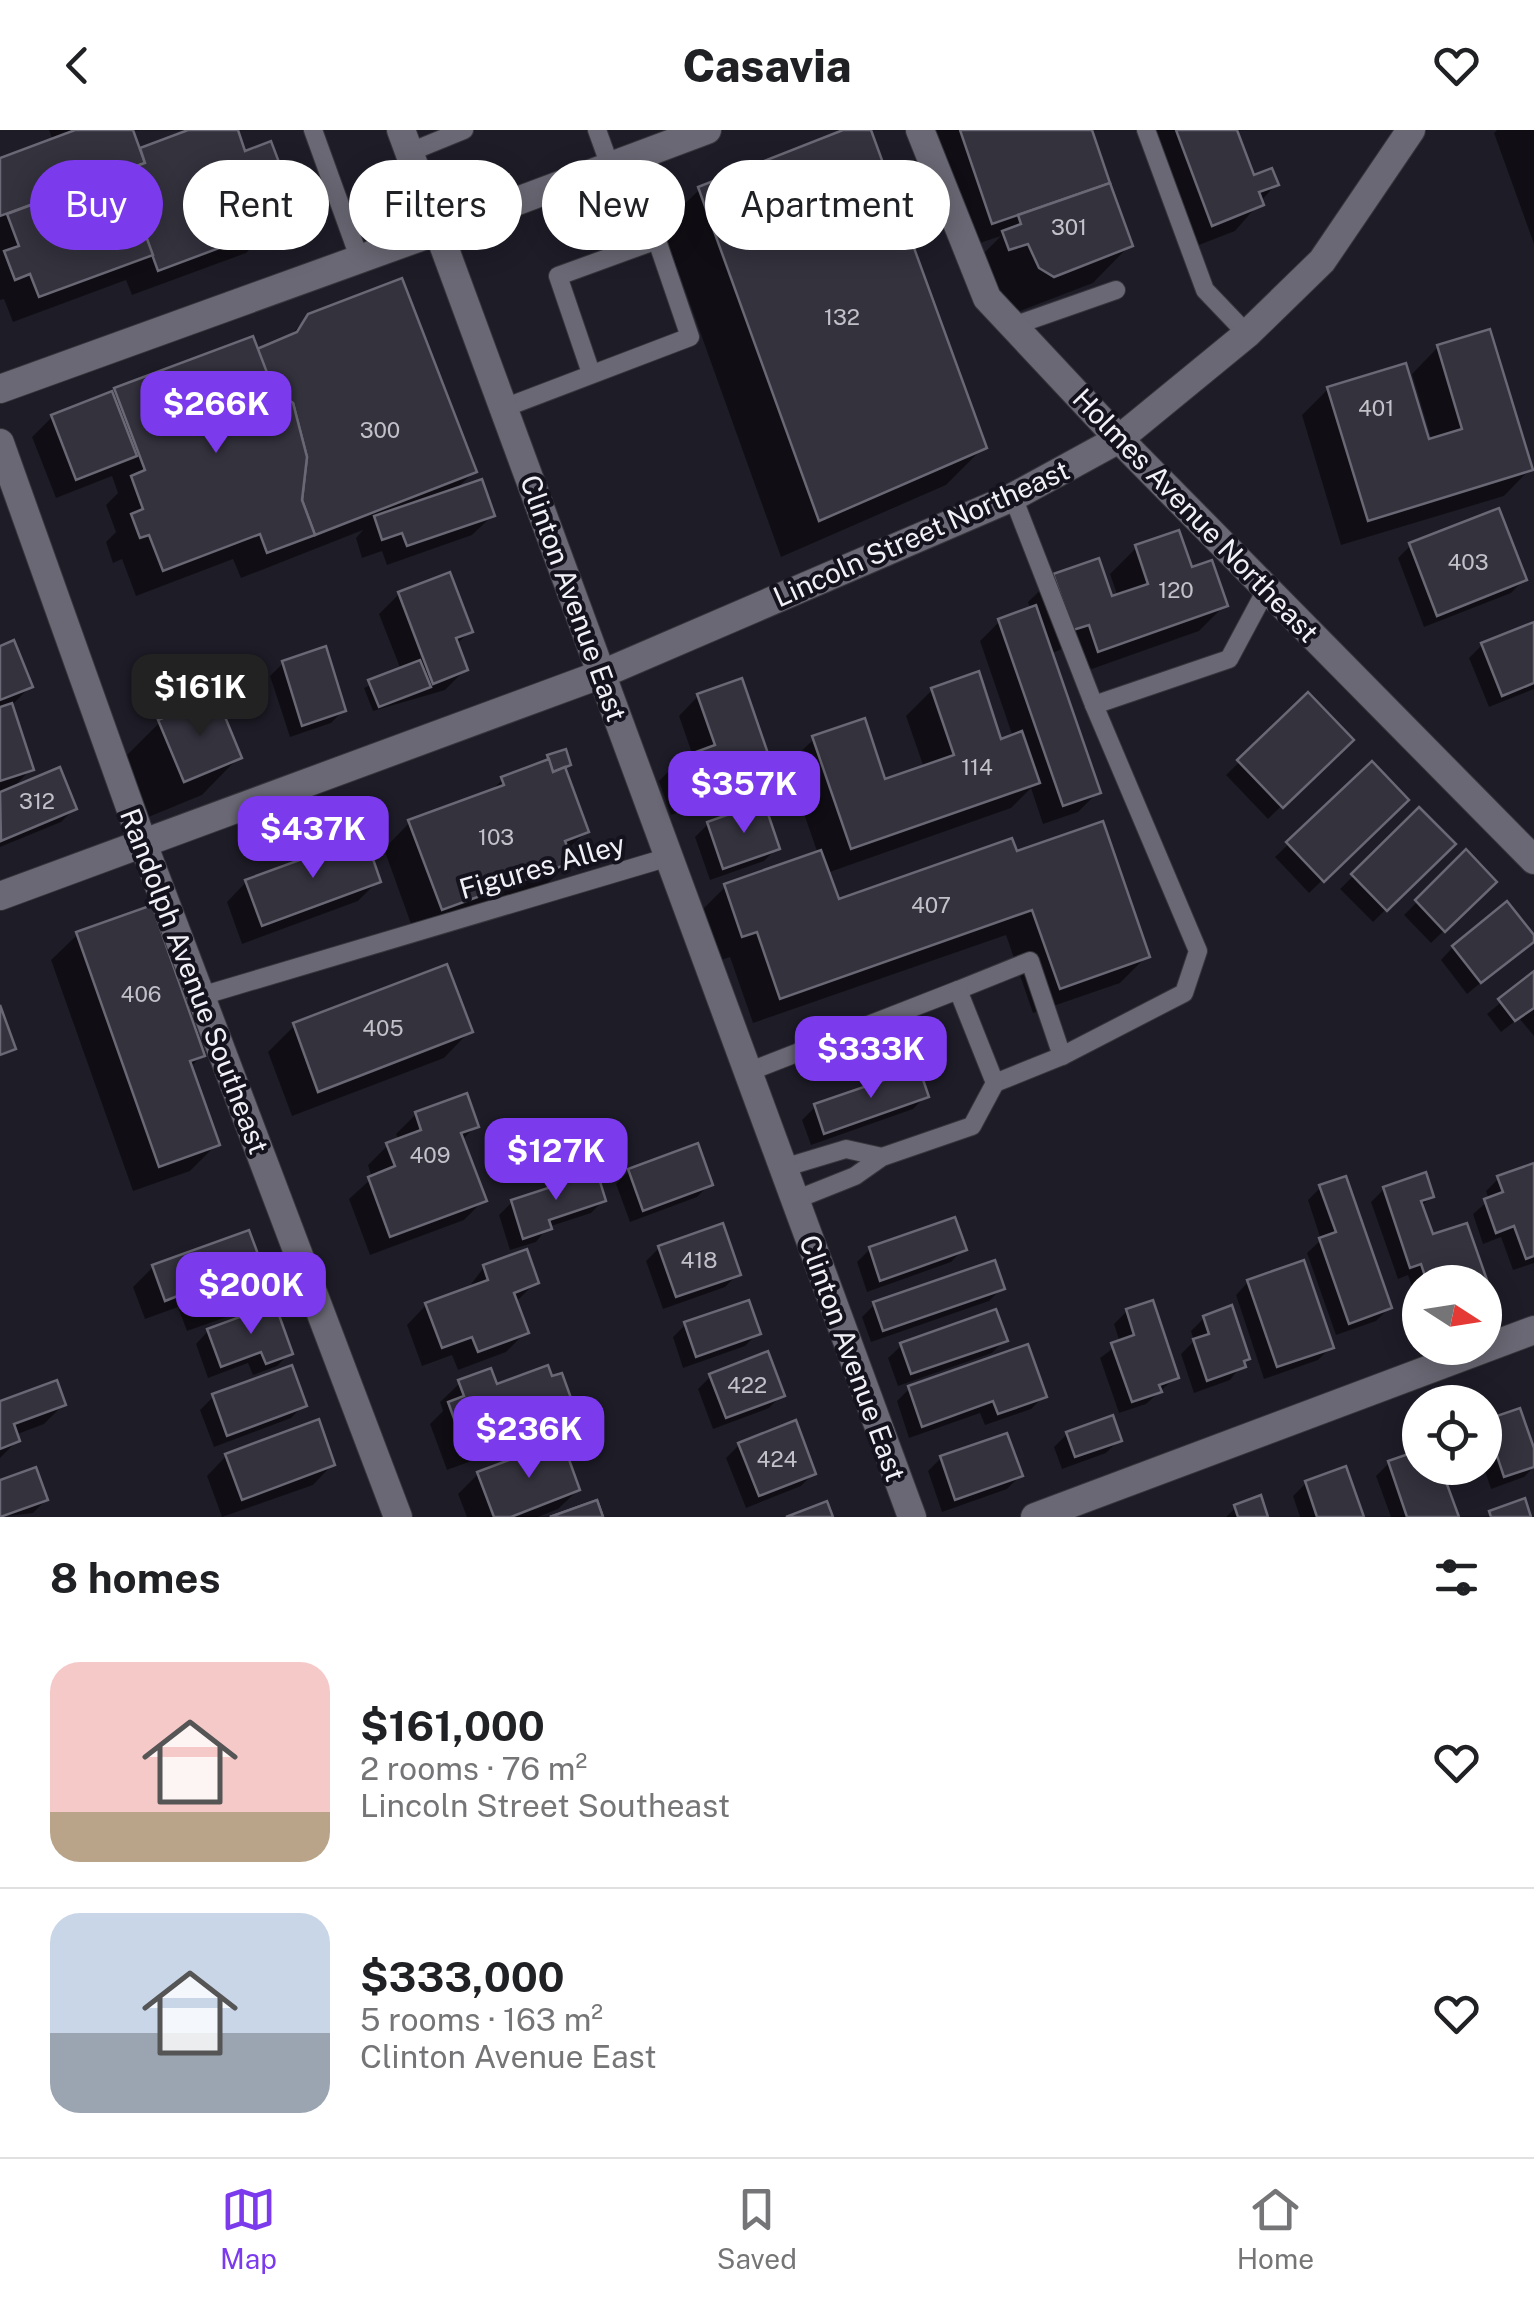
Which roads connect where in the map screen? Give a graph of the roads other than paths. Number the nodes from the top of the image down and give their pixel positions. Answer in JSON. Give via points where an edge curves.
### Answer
{"nodes":[{"id":1,"x":313,"y":130,"type":"edge"},
{"id":2,"x":464,"y":130,"type":"edge"},
{"id":3,"x":596,"y":130,"type":"edge"},
{"id":4,"x":707,"y":130,"type":"edge"},
{"id":5,"x":920,"y":130,"type":"edge"},
{"id":6,"x":1146,"y":130,"type":"edge"},
{"id":7,"x":1411,"y":130,"type":"edge"},
{"id":8,"x":405,"y":141,"type":"edge"},
{"id":9,"x":618,"y":160,"type":"edge"},
{"id":10,"x":625,"y":160,"type":"edge"},
{"id":11,"x":387,"y":250,"type":"edge"},
{"id":12,"x":447,"y":250,"type":"edge"},
{"id":13,"x":630,"y":250,"type":"edge"},
{"id":14,"x":660,"y":250,"type":"edge"},
{"id":15,"x":360,"y":260,"type":"junction"},
{"id":16,"x":1116,"y":290,"type":"dead end"},
{"id":17,"x":1013,"y":326,"type":"junction"},
{"id":18,"x":1247,"y":334,"type":"junction"},
{"id":19,"x":591,"y":373,"type":"junction"},
{"id":20,"x":0,"y":389,"type":"edge"},
{"id":21,"x":504,"y":408,"type":"junction"},
{"id":22,"x":1119,"y":439,"type":"junction"},
{"id":23,"x":0,"y":442,"type":"edge"},
{"id":24,"x":1014,"y":497,"type":"junction"},
{"id":25,"x":1266,"y":588,"type":"junction"},
{"id":26,"x":602,"y":674,"type":"junction"},
{"id":27,"x":1094,"y":705,"type":"junction"},
{"id":28,"x":142,"y":841,"type":"junction"},
{"id":29,"x":669,"y":857,"type":"junction"},
{"id":30,"x":1534,"y":860,"type":"edge"},
{"id":31,"x":0,"y":896,"type":"edge"},
{"id":32,"x":958,"y":990,"type":"junction"},
{"id":33,"x":200,"y":996,"type":"junction"},
{"id":34,"x":1062,"y":1056,"type":"junction"},
{"id":35,"x":748,"y":1072,"type":"junction"},
{"id":36,"x":995,"y":1083,"type":"junction"},
{"id":37,"x":882,"y":1157,"type":"junction"},
{"id":38,"x":784,"y":1168,"type":"junction"},
{"id":39,"x":795,"y":1200,"type":"junction"},
{"id":40,"x":1534,"y":1330,"type":"edge"},
{"id":41,"x":398,"y":1517,"type":"edge"},
{"id":42,"x":912,"y":1517,"type":"edge"},
{"id":43,"x":1035,"y":1517,"type":"edge"}],
"edges":[{"from":1,"to":15,"type":"lane"},
{"from":2,"to":8,"type":"lane"},
{"from":3,"to":9,"type":"lane"},
{"from":4,"to":10,"type":"street"},
{"from":5,"to":17,"type":"street","name":"Holmes Avenue Northeast","via":[[987,298]]},
{"from":6,"to":18,"type":"lane","via":[[1205,290]]},
{"from":7,"to":18,"type":"street","name":"Lincoln Street Northeast","via":[[1322,261]]},
{"from":11,"to":15,"type":"street"},
{"from":12,"to":21,"type":"street","name":"Clinton Avenue East"},
{"from":13,"to":19,"type":"lane","via":[[558,276]]},
{"from":14,"to":19,"type":"lane","via":[[690,337]]},
{"from":15,"to":20,"type":"street"},
{"from":16,"to":17,"type":"lane"},
{"from":17,"to":22,"type":"street","name":"Holmes Avenue Northeast"},
{"from":18,"to":22,"type":"street","name":"Lincoln Street Northeast"},
{"from":19,"to":21,"type":"lane"},
{"from":21,"to":26,"type":"street","name":"Clinton Avenue East"},
{"from":22,"to":24,"type":"street","name":"Lincoln Street Northeast"},
{"from":22,"to":25,"type":"street","name":"Holmes Avenue Northeast"},
{"from":23,"to":28,"type":"street","name":"Randolph Avenue Southeast"},
{"from":24,"to":26,"type":"street","name":"Lincoln Street Northeast"},
{"from":24,"to":27,"type":"lane"},
{"from":25,"to":27,"type":"lane","via":[[1229,658]]},
{"from":25,"to":30,"type":"street","name":"Holmes Avenue Northeast"},
{"from":26,"to":28,"type":"street","name":"Lincoln Street Northeast"},
{"from":26,"to":29,"type":"street","name":"Clinton Avenue East"},
{"from":27,"to":34,"type":"lane","via":[[1198,950],[1184,993]]},
{"from":28,"to":31,"type":"street","name":"Lincoln Street Northeast"},
{"from":28,"to":33,"type":"street","name":"Randolph Avenue Southeast"},
{"from":29,"to":33,"type":"lane","name":"Figures Alley"},
{"from":29,"to":35,"type":"street","name":"Clinton Avenue East"},
{"from":32,"to":34,"type":"lane","via":[[1030,961]]},
{"from":32,"to":35,"type":"lane"},
{"from":32,"to":36,"type":"lane"},
{"from":33,"to":41,"type":"street","name":"Randolph Avenue Southeast"},
{"from":34,"to":36,"type":"lane"},
{"from":35,"to":38,"type":"street","name":"Clinton Avenue East"},
{"from":36,"to":37,"type":"lane","via":[[972,1126]]},
{"from":37,"to":38,"type":"lane","via":[[846,1149]]},
{"from":37,"to":39,"type":"lane","via":[[855,1176]]},
{"from":38,"to":39,"type":"street","name":"Clinton Avenue East"},
{"from":39,"to":42,"type":"street","name":"Clinton Avenue East"},
{"from":40,"to":43,"type":"street"}]}
